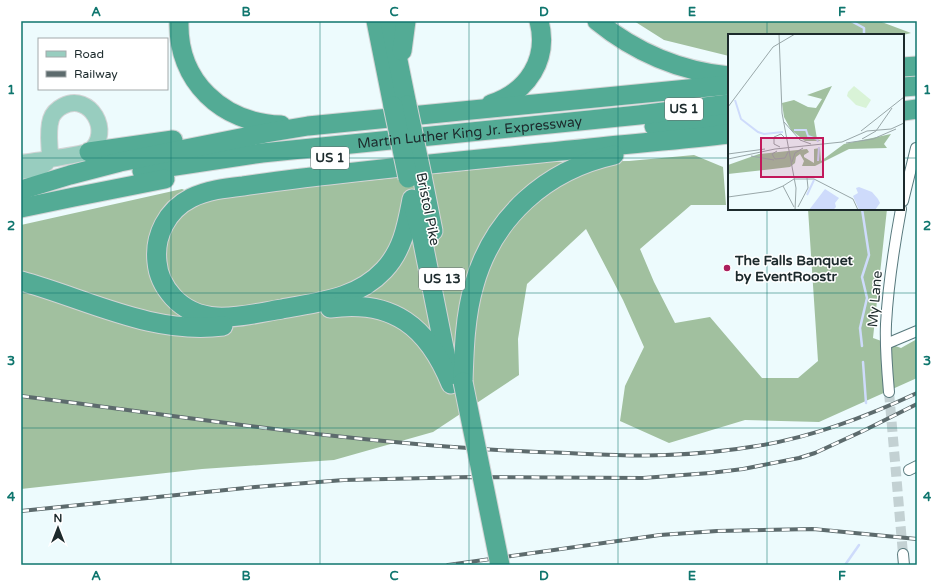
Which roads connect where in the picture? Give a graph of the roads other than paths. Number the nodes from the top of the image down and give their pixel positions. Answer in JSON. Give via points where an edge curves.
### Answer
{"nodes":[{"id":1,"x":179,"y":21,"type":"edge"},
{"id":2,"x":376,"y":21,"type":"edge"},
{"id":3,"x":390,"y":21,"type":"edge"},
{"id":4,"x":406,"y":21,"type":"edge"},
{"id":5,"x":539,"y":21,"type":"edge"},
{"id":6,"x":597,"y":21,"type":"edge"},
{"id":7,"x":917,"y":66,"type":"edge"},
{"id":8,"x":904,"y":67,"type":"edge"},
{"id":9,"x":728,"y":76,"type":"edge"},
{"id":10,"x":917,"y":78,"type":"edge"},
{"id":11,"x":904,"y":79,"type":"edge"},
{"id":12,"x":403,"y":84,"type":"junction"},
{"id":13,"x":728,"y":85,"type":"edge"},
{"id":14,"x":904,"y":86,"type":"edge"},
{"id":15,"x":917,"y":86,"type":"edge"},
{"id":16,"x":917,"y":100,"type":"edge"},
{"id":17,"x":904,"y":101,"type":"edge"},
{"id":18,"x":728,"y":104,"type":"edge"},
{"id":19,"x":400,"y":105,"type":"junction"},
{"id":20,"x":917,"y":109,"type":"edge"},
{"id":21,"x":472,"y":110,"type":"junction"},
{"id":22,"x":904,"y":111,"type":"edge"},
{"id":23,"x":728,"y":118,"type":"edge"},
{"id":24,"x":308,"y":126,"type":"junction"},
{"id":25,"x":266,"y":133,"type":"junction"},
{"id":26,"x":722,"y":135,"type":"edge"},
{"id":27,"x":916,"y":148,"type":"dead end"},
{"id":28,"x":89,"y":152,"type":"junction"},
{"id":29,"x":50,"y":158,"type":"junction"},
{"id":30,"x":21,"y":163,"type":"edge"},
{"id":31,"x":21,"y":171,"type":"edge"},
{"id":32,"x":415,"y":177,"type":"junction"},
{"id":33,"x":21,"y":190,"type":"edge"},
{"id":34,"x":21,"y":196,"type":"edge"},
{"id":35,"x":904,"y":197,"type":"edge"},
{"id":36,"x":412,"y":199,"type":"junction"},
{"id":37,"x":21,"y":208,"type":"edge"},
{"id":38,"x":901,"y":210,"type":"edge"},
{"id":39,"x":21,"y":281,"type":"edge"},
{"id":40,"x":917,"y":331,"type":"edge"},
{"id":41,"x":886,"y":344,"type":"junction"},
{"id":42,"x":457,"y":383,"type":"junction"},
{"id":43,"x":889,"y":392,"type":"tunnel mouth"},
{"id":44,"x":903,"y":554,"type":"tunnel mouth"},
{"id":45,"x":488,"y":565,"type":"edge"},
{"id":46,"x":500,"y":565,"type":"edge"},
{"id":47,"x":904,"y":565,"type":"edge"}],
"edges":[{"from":1,"to":24,"type":"highway","via":[[179,38],[185,60],[194,80],[210,98],[228,111],[251,120],[272,125]]},
{"from":2,"to":19,"type":"highway","number":"US 13"},
{"from":3,"to":12,"type":"highway"},
{"from":4,"to":12,"type":"highway","via":[[403,40]]},
{"from":5,"to":21,"type":"highway","via":[[542,34],[540,52],[535,68],[526,82],[506,98]]},
{"from":6,"to":9,"type":"highway","via":[[630,45],[657,58],[696,71]]},
{"from":7,"to":8,"type":"highway"},
{"from":10,"to":11,"type":"highway"},
{"from":12,"to":19,"type":"highway","name":"Bristol Pike","number":"US 13"},
{"from":13,"to":21,"type":"highway"},
{"from":14,"to":15,"type":"highway"},
{"from":16,"to":17,"type":"highway"},
{"from":18,"to":34,"type":"highway","name":"Martin Luther King Jr. Expressway","number":"US 1","via":[[304,148],[119,175]]},
{"from":19,"to":32,"type":"highway","name":"Bristol Pike","number":"US 13","bridge":true},
{"from":20,"to":22,"type":"highway"},
{"from":21,"to":24,"type":"highway"},
{"from":23,"to":37,"type":"highway","name":"Martin Luther King Jr. Expressway","number":"US 1","via":[[256,166],[137,184]]},
{"from":24,"to":25,"type":"highway"},
{"from":25,"to":28,"type":"highway","via":[[237,132]]},
{"from":25,"to":33,"type":"highway","via":[[120,162]]},
{"from":26,"to":36,"type":"highway","via":[[352,172],[206,192],[183,202],[166,220],[158,244],[158,269],[164,284],[179,303],[191,311],[212,317],[233,317],[338,298],[367,284],[392,261],[402,240]]},
{"from":26,"to":42,"type":"highway","via":[[616,154],[576,166],[539,188],[516,209],[490,245],[478,272]]},
{"from":27,"to":35,"type":"street"},
{"from":28,"to":29,"type":"main road"},
{"from":28,"to":29,"type":"main road","via":[[98,140],[98,121],[88,107],[71,103],[60,107],[52,117],[49,131]]},
{"from":29,"to":30,"type":"main road"},
{"from":29,"to":31,"type":"main road","via":[[42,167]]},
{"from":32,"to":36,"type":"highway","number":"US 13"},
{"from":32,"to":42,"type":"highway","name":"Bristol Pike","number":"US 13"},
{"from":36,"to":42,"type":"highway","number":"US 13"},
{"from":38,"to":41,"type":"street","name":"My Lane","via":[[893,256]]},
{"from":39,"to":42,"type":"highway","via":[[135,318],[179,327],[220,327],[340,306],[378,309],[406,322],[423,336]]},
{"from":40,"to":41,"type":"street"},
{"from":41,"to":43,"type":"street","name":"My Lane"},
{"from":42,"to":45,"type":"highway","number":"US 13"},
{"from":42,"to":46,"type":"highway","number":"US 13","bridge":true},
{"from":44,"to":47,"type":"street"}]}
